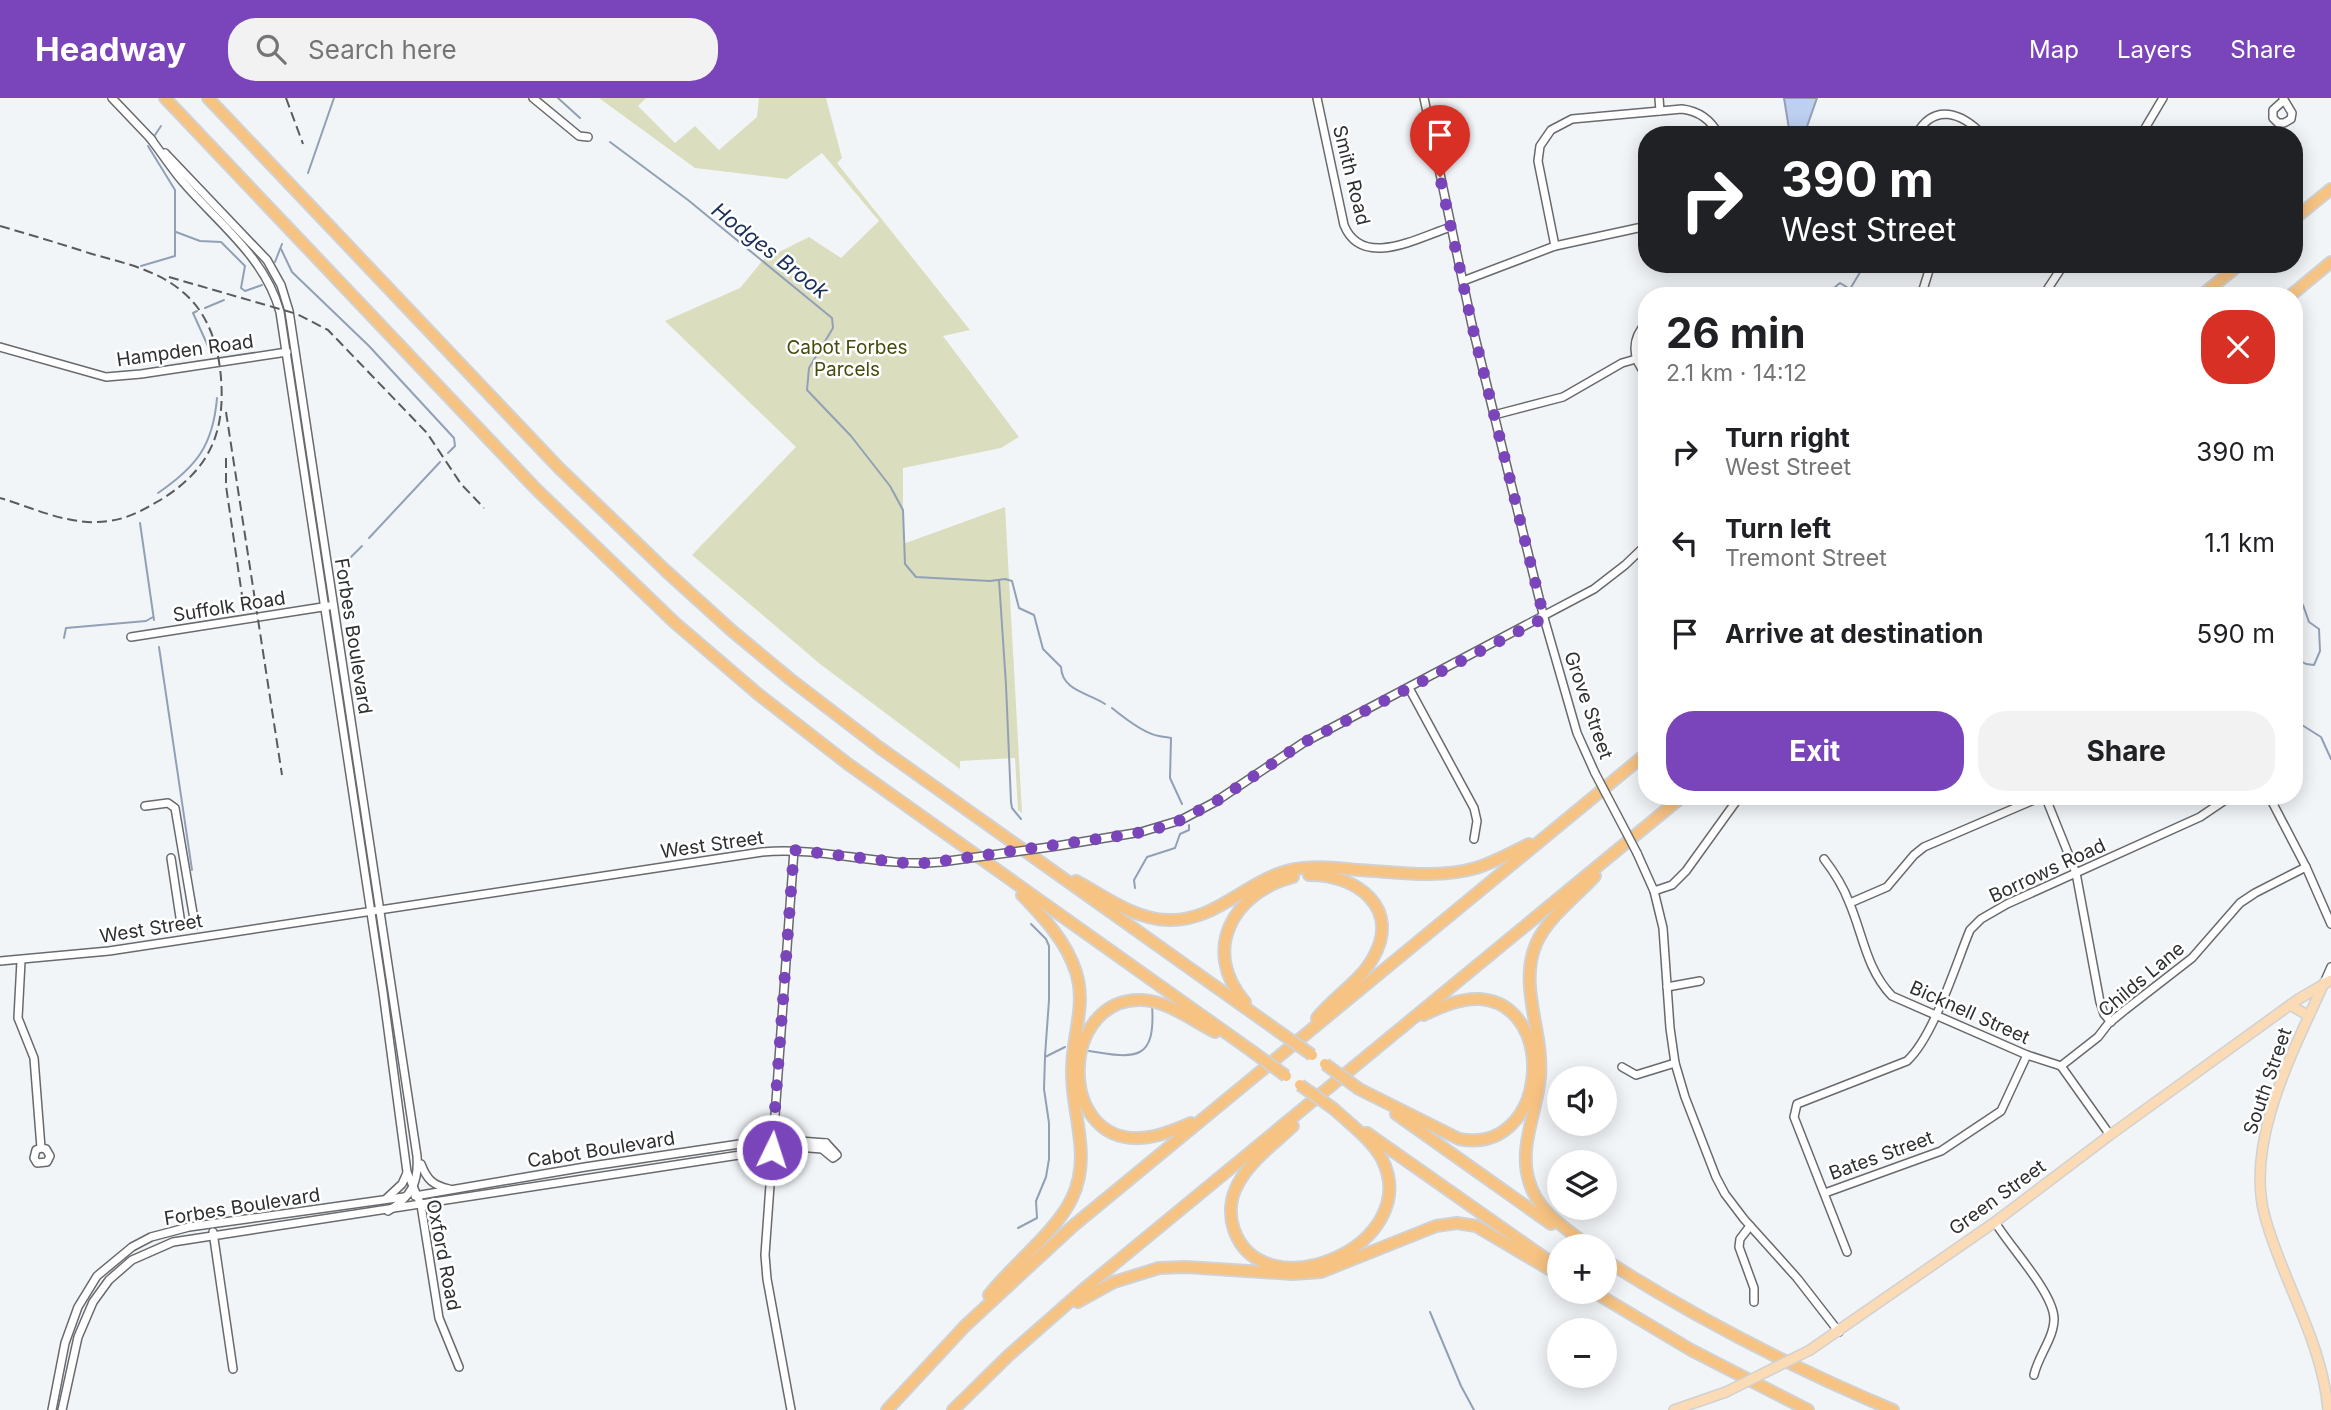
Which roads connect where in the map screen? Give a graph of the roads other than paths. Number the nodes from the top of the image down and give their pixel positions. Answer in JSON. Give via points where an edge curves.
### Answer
{"nodes":[{"id":1,"x":112,"y":98,"type":"edge"},
{"id":2,"x":165,"y":98,"type":"edge"},
{"id":3,"x":208,"y":98,"type":"edge"},
{"id":4,"x":533,"y":98,"type":"edge"},
{"id":5,"x":1317,"y":98,"type":"edge"},
{"id":6,"x":1424,"y":98,"type":"edge"},
{"id":7,"x":1658,"y":98,"type":"edge"},
{"id":8,"x":2163,"y":98,"type":"edge"},
{"id":9,"x":1660,"y":111,"type":"junction"},
{"id":10,"x":1713,"y":126,"type":"edge"},
{"id":11,"x":1921,"y":126,"type":"edge"},
{"id":12,"x":1975,"y":126,"type":"edge"},
{"id":13,"x":2146,"y":126,"type":"edge"},
{"id":14,"x":588,"y":137,"type":"dead end"},
{"id":15,"x":150,"y":138,"type":"junction"},
{"id":16,"x":2331,"y":189,"type":"edge"},
{"id":17,"x":2303,"y":212,"type":"edge"},
{"id":18,"x":1451,"y":227,"type":"junction"},
{"id":19,"x":1638,"y":228,"type":"edge"},
{"id":20,"x":1555,"y":246,"type":"junction"},
{"id":21,"x":2331,"y":262,"type":"edge"},
{"id":22,"x":2229,"y":273,"type":"edge"},
{"id":23,"x":1463,"y":281,"type":"junction"},
{"id":24,"x":2212,"y":287,"type":"edge"},
{"id":25,"x":2301,"y":287,"type":"edge"},
{"id":26,"x":289,"y":311,"type":"junction"},
{"id":27,"x":280,"y":312,"type":"junction"},
{"id":28,"x":1638,"y":333,"type":"edge"},
{"id":29,"x":1,"y":348,"type":"edge"},
{"id":30,"x":295,"y":350,"type":"junction"},
{"id":31,"x":286,"y":352,"type":"junction"},
{"id":32,"x":0,"y":358,"type":"edge"},
{"id":33,"x":1636,"y":359,"type":"junction"},
{"id":34,"x":1638,"y":362,"type":"edge"},
{"id":35,"x":1494,"y":415,"type":"junction"},
{"id":36,"x":1638,"y":552,"type":"edge"},
{"id":37,"x":333,"y":606,"type":"junction"},
{"id":38,"x":324,"y":607,"type":"junction"},
{"id":39,"x":1544,"y":618,"type":"junction"},
{"id":40,"x":131,"y":637,"type":"dead end"},
{"id":41,"x":1409,"y":688,"type":"junction"},
{"id":42,"x":1638,"y":760,"type":"edge"},
{"id":43,"x":1672,"y":805,"type":"edge"},
{"id":44,"x":1734,"y":805,"type":"edge"},
{"id":45,"x":2023,"y":805,"type":"edge"},
{"id":46,"x":2048,"y":805,"type":"edge"},
{"id":47,"x":2218,"y":805,"type":"edge"},
{"id":48,"x":2274,"y":805,"type":"edge"},
{"id":49,"x":145,"y":806,"type":"dead end"},
{"id":50,"x":1549,"y":834,"type":"junction"},
{"id":51,"x":1474,"y":839,"type":"dead end"},
{"id":52,"x":1622,"y":847,"type":"junction"},
{"id":53,"x":794,"y":850,"type":"junction"},
{"id":54,"x":1027,"y":854,"type":"junction"},
{"id":55,"x":171,"y":858,"type":"dead end"},
{"id":56,"x":1824,"y":859,"type":"dead end"},
{"id":57,"x":2306,"y":867,"type":"junction"},
{"id":58,"x":2076,"y":873,"type":"junction"},
{"id":59,"x":1006,"y":877,"type":"junction"},
{"id":60,"x":1654,"y":891,"type":"junction"},
{"id":61,"x":1850,"y":903,"type":"junction"},
{"id":62,"x":375,"y":910,"type":"junction"},
{"id":63,"x":195,"y":925,"type":"junction"},
{"id":64,"x":2331,"y":925,"type":"edge"},
{"id":65,"x":197,"y":937,"type":"junction"},
{"id":66,"x":0,"y":961,"type":"edge"},
{"id":67,"x":21,"y":961,"type":"junction"},
{"id":68,"x":2331,"y":967,"type":"edge"},
{"id":69,"x":1700,"y":981,"type":"dead end"},
{"id":70,"x":2328,"y":982,"type":"edge"},
{"id":71,"x":1667,"y":987,"type":"junction"},
{"id":72,"x":2290,"y":1005,"type":"junction"},
{"id":73,"x":1935,"y":1015,"type":"junction"},
{"id":74,"x":2309,"y":1016,"type":"junction"},
{"id":75,"x":1411,"y":1020,"type":"junction"},
{"id":76,"x":2111,"y":1022,"type":"junction"},
{"id":77,"x":1278,"y":1031,"type":"junction"},
{"id":78,"x":1304,"y":1035,"type":"junction"},
{"id":79,"x":1253,"y":1052,"type":"junction"},
{"id":80,"x":2027,"y":1055,"type":"junction"},
{"id":81,"x":1675,"y":1063,"type":"junction"},
{"id":82,"x":2061,"y":1066,"type":"junction"},
{"id":83,"x":1622,"y":1068,"type":"dead end"},
{"id":84,"x":1359,"y":1088,"type":"junction"},
{"id":85,"x":1315,"y":1099,"type":"junction"},
{"id":86,"x":1334,"y":1110,"type":"junction"},
{"id":87,"x":1204,"y":1118,"type":"junction"},
{"id":88,"x":2110,"y":1135,"type":"junction"},
{"id":89,"x":773,"y":1139,"type":"junction"},
{"id":90,"x":41,"y":1148,"type":"dead end"},
{"id":91,"x":772,"y":1150,"type":"junction"},
{"id":92,"x":417,"y":1156,"type":"junction"},
{"id":93,"x":407,"y":1172,"type":"junction"},
{"id":94,"x":454,"y":1190,"type":"junction"},
{"id":95,"x":415,"y":1192,"type":"junction"},
{"id":96,"x":1825,"y":1193,"type":"junction"},
{"id":97,"x":406,"y":1197,"type":"junction"},
{"id":98,"x":382,"y":1201,"type":"junction"},
{"id":99,"x":421,"y":1205,"type":"junction"},
{"id":100,"x":388,"y":1210,"type":"junction"},
{"id":101,"x":1995,"y":1222,"type":"junction"},
{"id":102,"x":211,"y":1224,"type":"junction"},
{"id":103,"x":1750,"y":1226,"type":"junction"},
{"id":104,"x":1569,"y":1234,"type":"edge"},
{"id":105,"x":1572,"y":1234,"type":"edge"},
{"id":106,"x":213,"y":1235,"type":"junction"},
{"id":107,"x":1847,"y":1252,"type":"dead end"},
{"id":108,"x":1547,"y":1260,"type":"edge"},
{"id":109,"x":1617,"y":1267,"type":"edge"},
{"id":110,"x":1547,"y":1268,"type":"edge"},
{"id":111,"x":1754,"y":1302,"type":"dead end"},
{"id":112,"x":1613,"y":1304,"type":"edge"},
{"id":113,"x":965,"y":1326,"type":"junction"},
{"id":114,"x":1839,"y":1332,"type":"junction"},
{"id":115,"x":1022,"y":1343,"type":"junction"},
{"id":116,"x":460,"y":1367,"type":"dead end"},
{"id":117,"x":233,"y":1369,"type":"dead end"},
{"id":118,"x":2034,"y":1375,"type":"dead end"},
{"id":119,"x":1689,"y":1408,"type":"edge"},
{"id":120,"x":52,"y":1410,"type":"edge"},
{"id":121,"x":62,"y":1410,"type":"edge"},
{"id":122,"x":791,"y":1410,"type":"edge"},
{"id":123,"x":887,"y":1410,"type":"edge"},
{"id":124,"x":953,"y":1410,"type":"edge"},
{"id":125,"x":1674,"y":1410,"type":"edge"},
{"id":126,"x":1808,"y":1410,"type":"edge"},
{"id":127,"x":1893,"y":1410,"type":"edge"},
{"id":128,"x":2328,"y":1410,"type":"edge"}],
"edges":[{"from":1,"to":15,"type":"street","name":"Forbes Boulevard"},
{"from":2,"to":59,"type":"highway","via":[[536,489],[674,622],[817,741]]},
{"from":3,"to":54,"type":"highway","via":[[559,467],[666,571],[834,714]]},
{"from":4,"to":14,"type":"street","via":[[579,136]]},
{"from":5,"to":18,"type":"street","name":"Smith Road","via":[[1344,225],[1353,240],[1379,249]]},
{"from":6,"to":18,"type":"street","name":"Grove Street"},
{"from":7,"to":9,"type":"street"},
{"from":8,"to":13,"type":"street"},
{"from":9,"to":10,"type":"street","via":[[1697,113]]},
{"from":9,"to":20,"type":"street","via":[[1572,119],[1548,133],[1538,161]]},
{"from":11,"to":12,"type":"street","via":[[1946,113]]},
{"from":15,"to":26,"type":"street","name":"Forbes Boulevard","via":[[267,260]]},
{"from":15,"to":27,"type":"street","name":"Forbes Boulevard","via":[[182,181],[258,263]]},
{"from":16,"to":17,"type":"highway"},
{"from":18,"to":23,"type":"street","name":"Grove Street"},
{"from":19,"to":20,"type":"street"},
{"from":20,"to":23,"type":"street"},
{"from":21,"to":25,"type":"highway"},
{"from":22,"to":24,"type":"highway"},
{"from":23,"to":35,"type":"street","name":"Grove Street"},
{"from":26,"to":27,"type":"street"},
{"from":26,"to":30,"type":"street","name":"Forbes Boulevard"},
{"from":27,"to":31,"type":"street","name":"Forbes Boulevard"},
{"from":28,"to":33,"type":"street"},
{"from":29,"to":31,"type":"street","name":"Hampden Road","via":[[106,377]]},
{"from":29,"to":32,"type":"street"},
{"from":30,"to":31,"type":"street","name":"Hampden Road"},
{"from":30,"to":37,"type":"street","name":"Forbes Boulevard"},
{"from":31,"to":38,"type":"street","name":"Forbes Boulevard"},
{"from":33,"to":34,"type":"street"},
{"from":33,"to":35,"type":"street","via":[[1563,397]]},
{"from":35,"to":39,"type":"street","name":"Grove Street"},
{"from":36,"to":39,"type":"street","name":"West Street","via":[[1608,580]]},
{"from":37,"to":38,"type":"street","name":"Suffolk Road"},
{"from":37,"to":62,"type":"street","name":"Forbes Boulevard"},
{"from":38,"to":40,"type":"street","name":"Suffolk Road"},
{"from":38,"to":62,"type":"street","name":"Forbes Boulevard"},
{"from":39,"to":41,"type":"street","name":"West Street"},
{"from":39,"to":60,"type":"street","name":"Grove Street","bridge":true,"via":[[1584,752]]},
{"from":41,"to":51,"type":"street","via":[[1474,808]]},
{"from":41,"to":53,"type":"street","name":"West Street","bridge":true,"via":[[1303,743],[1181,820],[1133,834],[941,862],[905,863]]},
{"from":42,"to":50,"type":"highway"},
{"from":43,"to":52,"type":"highway"},
{"from":44,"to":60,"type":"street","via":[[1686,871],[1672,885]]},
{"from":45,"to":61,"type":"street","via":[[1924,847],[1887,887]]},
{"from":46,"to":58,"type":"street"},
{"from":47,"to":58,"type":"street","name":"Borrows Road"},
{"from":48,"to":57,"type":"street"},
{"from":49,"to":63,"type":"street","via":[[164,803],[175,808]]},
{"from":50,"to":54,"type":"highway","via":[[1459,872],[1292,870],[1268,878],[1205,914],[1172,920],[1134,913]]},
{"from":50,"to":78,"type":"highway"},
{"from":52,"to":75,"type":"highway"},
{"from":52,"to":105,"type":"highway","via":[[1547,927],[1535,948],[1530,972],[1541,1071],[1527,1172],[1543,1208]]},
{"from":53,"to":62,"type":"street","name":"West Street"},
{"from":53,"to":89,"type":"street"},
{"from":54,"to":77,"type":"highway"},
{"from":55,"to":63,"type":"street","via":[[181,924]]},
{"from":56,"to":61,"type":"street","name":"Bicknell Street"},
{"from":57,"to":64,"type":"street"},
{"from":57,"to":76,"type":"street","name":"Childs Lane","via":[[2240,903],[2192,958]]},
{"from":58,"to":73,"type":"street","name":"Borrows Road","via":[[2007,904],[1970,930]]},
{"from":58,"to":76,"type":"street","via":[[2100,1002]]},
{"from":59,"to":79,"type":"highway"},
{"from":59,"to":113,"type":"highway","via":[[1054,930],[1077,974],[1081,1006],[1072,1072],[1082,1165],[1066,1210]]},
{"from":60,"to":71,"type":"street","name":"Grove Street","via":[[1665,942]]},
{"from":61,"to":73,"type":"street","name":"Bicknell Street","via":[[1865,952],[1885,988],[1892,996]]},
{"from":62,"to":65,"type":"street","name":"West Street"},
{"from":62,"to":92,"type":"street","name":"Forbes Boulevard"},
{"from":62,"to":93,"type":"street","name":"Forbes Boulevard"},
{"from":63,"to":65,"type":"street"},
{"from":65,"to":67,"type":"street","name":"West Street"},
{"from":66,"to":67,"type":"street","name":"West Street"},
{"from":67,"to":90,"type":"street","via":[[18,1018],[34,1058]]},
{"from":68,"to":70,"type":"street","name":"South Street"},
{"from":69,"to":71,"type":"street"},
{"from":70,"to":72,"type":"main road","name":"Green Street"},
{"from":70,"to":74,"type":"main road","name":"South Street"},
{"from":71,"to":81,"type":"street","name":"Grove Street"},
{"from":72,"to":74,"type":"main road"},
{"from":72,"to":88,"type":"main road","name":"Green Street"},
{"from":73,"to":80,"type":"street","name":"Bicknell Street"},
{"from":73,"to":96,"type":"street","name":"Borrows Road","via":[[1907,1061],[1797,1104],[1794,1117]]},
{"from":74,"to":128,"type":"main road","name":"South Street","via":[[2263,1143],[2260,1194],[2309,1329]]},
{"from":75,"to":84,"type":"highway","via":[[1472,999],[1495,1002],[1512,1012],[1525,1030],[1533,1060],[1531,1087],[1518,1118],[1495,1136],[1462,1140]]},
{"from":75,"to":85,"type":"highway"},
{"from":76,"to":82,"type":"street","name":"Childs Lane"},
{"from":77,"to":78,"type":"highway","via":[[1250,1008],[1231,984],[1224,962],[1225,937],[1243,906],[1266,888],[1295,876],[1330,876],[1356,884],[1371,898],[1380,920],[1379,941],[1368,965]]},
{"from":77,"to":84,"type":"highway","bridge":true},
{"from":78,"to":87,"type":"highway"},
{"from":79,"to":86,"type":"highway","bridge":true},
{"from":79,"to":87,"type":"highway","via":[[1150,1000],[1120,1003],[1093,1023],[1083,1046],[1079,1074],[1084,1101],[1099,1123],[1119,1135],[1138,1138],[1164,1134]]},
{"from":80,"to":82,"type":"street","name":"Bicknell Street"},
{"from":80,"to":96,"type":"street","name":"Bates Street","via":[[2001,1111],[1941,1151]]},
{"from":81,"to":83,"type":"street","via":[[1636,1075]]},
{"from":81,"to":103,"type":"street","name":"Grove Street","via":[[1716,1177]]},
{"from":82,"to":88,"type":"street"},
{"from":84,"to":104,"type":"highway"},
{"from":85,"to":86,"type":"highway","via":[[1245,1172],[1234,1192],[1234,1231],[1256,1257],[1293,1267],[1328,1262],[1358,1245],[1381,1216],[1389,1187],[1382,1161]]},
{"from":85,"to":115,"type":"highway"},
{"from":86,"to":108,"type":"highway"},
{"from":87,"to":113,"type":"highway","via":[[1045,1250]]},
{"from":88,"to":101,"type":"main road","name":"Green Street"},
{"from":89,"to":91,"type":"street"},
{"from":89,"to":91,"type":"street","name":"Cabot Boulevard","via":[[824,1146]]},
{"from":89,"to":94,"type":"street","name":"Cabot Boulevard"},
{"from":91,"to":99,"type":"street","name":"Cabot Boulevard"},
{"from":91,"to":122,"type":"street","via":[[765,1255]]},
{"from":92,"to":94,"type":"street","via":[[428,1179]]},
{"from":92,"to":95,"type":"street","name":"Forbes Boulevard"},
{"from":93,"to":95,"type":"street","name":"Forbes Boulevard"},
{"from":93,"to":98,"type":"street","via":[[400,1187]]},
{"from":94,"to":95,"type":"street","name":"Cabot Boulevard"},
{"from":95,"to":97,"type":"street","name":"Forbes Boulevard"},
{"from":95,"to":99,"type":"street","name":"Oxford Road"},
{"from":96,"to":107,"type":"street"},
{"from":97,"to":98,"type":"street"},
{"from":97,"to":100,"type":"street","name":"Forbes Boulevard"},
{"from":98,"to":102,"type":"street","name":"Forbes Boulevard"},
{"from":99,"to":100,"type":"street","name":"Cabot Boulevard"},
{"from":99,"to":116,"type":"street","name":"Oxford Road","via":[[438,1314]]},
{"from":100,"to":106,"type":"street","name":"Forbes Boulevard"},
{"from":101,"to":114,"type":"main road","name":"Green Street"},
{"from":101,"to":118,"type":"street","via":[[2050,1299],[2054,1319]]},
{"from":102,"to":106,"type":"street"},
{"from":102,"to":120,"type":"street","name":"Forbes Boulevard","via":[[143,1241],[97,1276],[71,1323]]},
{"from":103,"to":111,"type":"street","via":[[1739,1247],[1754,1288]]},
{"from":103,"to":114,"type":"street","name":"Grove Street"},
{"from":106,"to":117,"type":"street"},
{"from":106,"to":121,"type":"street","name":"Forbes Boulevard","via":[[145,1252],[104,1286],[83,1322]]},
{"from":109,"to":127,"type":"highway","via":[[1742,1339]]},
{"from":110,"to":115,"type":"highway","via":[[1480,1228],[1447,1224],[1316,1273],[1182,1267],[1139,1273],[1089,1295]]},
{"from":112,"to":126,"type":"highway"},
{"from":113,"to":123,"type":"highway"},
{"from":114,"to":119,"type":"main road","name":"Green Street","bridge":true},
{"from":115,"to":124,"type":"highway"},
{"from":119,"to":125,"type":"main road","name":"Green Street"}]}
